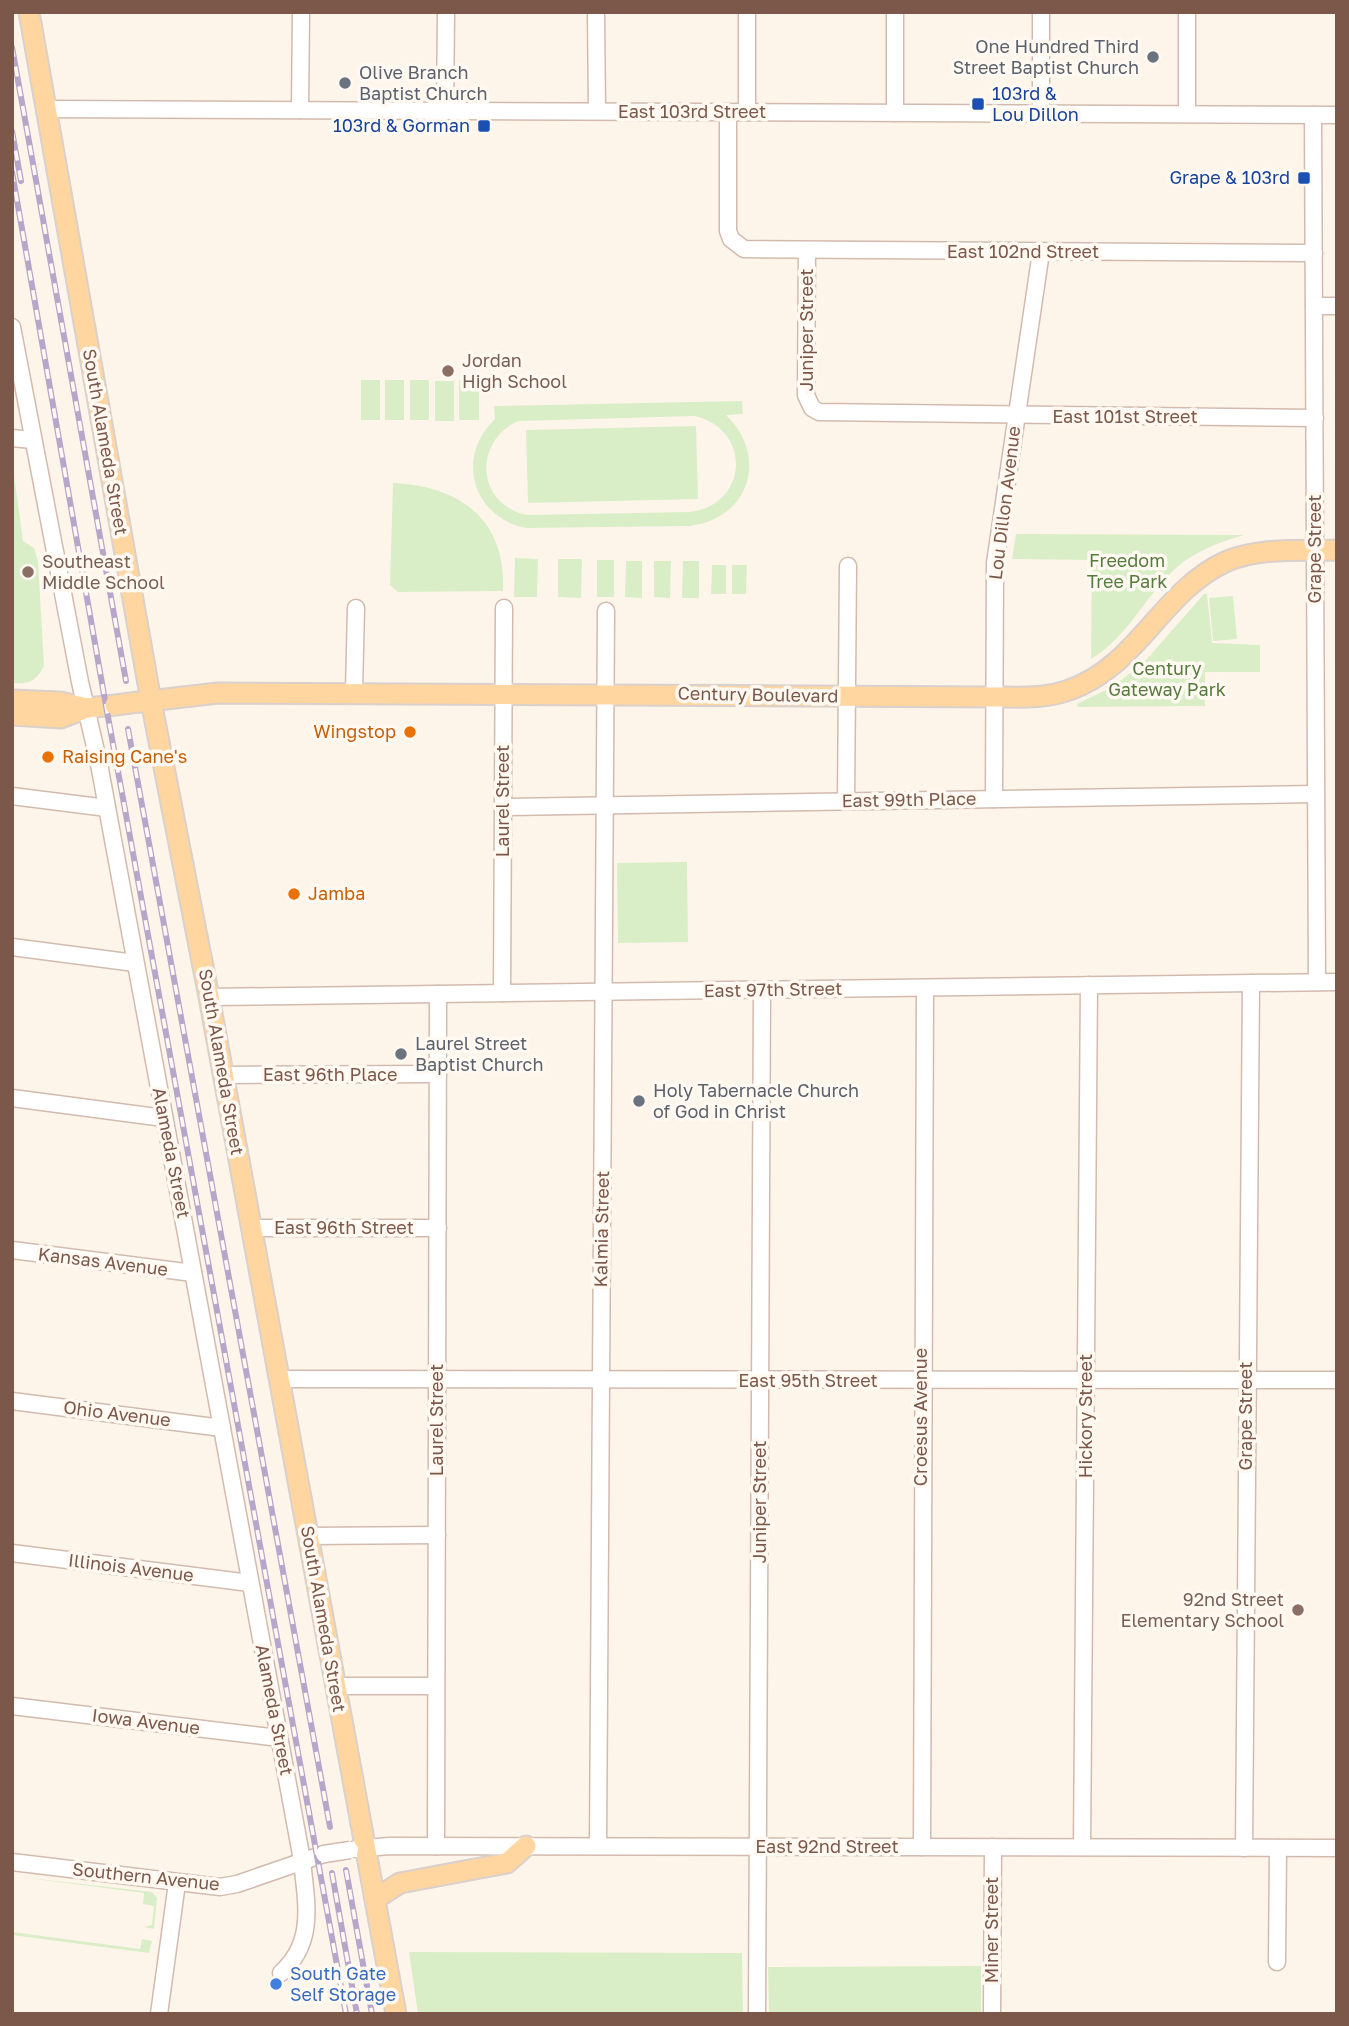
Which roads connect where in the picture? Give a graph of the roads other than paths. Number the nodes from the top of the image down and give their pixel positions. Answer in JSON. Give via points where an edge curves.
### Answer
{"nodes":[{"id":1,"x":29,"y":12,"type":"edge"},
{"id":2,"x":300,"y":12,"type":"edge"},
{"id":3,"x":446,"y":12,"type":"edge"},
{"id":4,"x":596,"y":12,"type":"edge"},
{"id":5,"x":747,"y":12,"type":"edge"},
{"id":6,"x":895,"y":12,"type":"edge"},
{"id":7,"x":1041,"y":12,"type":"edge"},
{"id":8,"x":1187,"y":12,"type":"edge"},
{"id":9,"x":47,"y":109,"type":"junction"},
{"id":10,"x":300,"y":110,"type":"junction"},
{"id":11,"x":445,"y":111,"type":"junction"},
{"id":12,"x":597,"y":111,"type":"junction"},
{"id":13,"x":728,"y":112,"type":"junction"},
{"id":14,"x":747,"y":112,"type":"junction"},
{"id":15,"x":895,"y":113,"type":"junction"},
{"id":16,"x":1041,"y":114,"type":"junction"},
{"id":17,"x":1187,"y":114,"type":"junction"},
{"id":18,"x":1313,"y":115,"type":"junction"},
{"id":19,"x":1337,"y":115,"type":"edge"},
{"id":20,"x":807,"y":251,"type":"junction"},
{"id":21,"x":1041,"y":252,"type":"junction"},
{"id":22,"x":1314,"y":253,"type":"junction"},
{"id":23,"x":1314,"y":306,"type":"junction"},
{"id":24,"x":1337,"y":306,"type":"edge"},
{"id":25,"x":12,"y":327,"type":"edge"},
{"id":26,"x":812,"y":408,"type":"joint"},
{"id":27,"x":1016,"y":416,"type":"junction"},
{"id":28,"x":1315,"y":418,"type":"junction"},
{"id":29,"x":12,"y":438,"type":"edge"},
{"id":30,"x":32,"y":440,"type":"junction"},
{"id":31,"x":1337,"y":550,"type":"edge"},
{"id":32,"x":1315,"y":551,"type":"junction"},
{"id":33,"x":848,"y":566,"type":"dead end"},
{"id":34,"x":356,"y":608,"type":"dead end"},
{"id":35,"x":504,"y":608,"type":"dead end"},
{"id":36,"x":606,"y":611,"type":"dead end"},
{"id":37,"x":354,"y":692,"type":"junction"},
{"id":38,"x":503,"y":692,"type":"junction"},
{"id":39,"x":606,"y":693,"type":"junction"},
{"id":40,"x":847,"y":696,"type":"junction"},
{"id":41,"x":994,"y":697,"type":"junction"},
{"id":42,"x":12,"y":700,"type":"edge"},
{"id":43,"x":145,"y":701,"type":"junction"},
{"id":44,"x":87,"y":708,"type":"junction"},
{"id":45,"x":12,"y":715,"type":"edge"},
{"id":46,"x":1315,"y":794,"type":"junction"},
{"id":47,"x":12,"y":796,"type":"edge"},
{"id":48,"x":994,"y":799,"type":"junction"},
{"id":49,"x":846,"y":801,"type":"junction"},
{"id":50,"x":606,"y":805,"type":"junction"},
{"id":51,"x":502,"y":807,"type":"junction"},
{"id":52,"x":107,"y":808,"type":"junction"},
{"id":53,"x":12,"y":947,"type":"edge"},
{"id":54,"x":135,"y":963,"type":"junction"},
{"id":55,"x":1317,"y":982,"type":"junction"},
{"id":56,"x":1337,"y":982,"type":"edge"},
{"id":57,"x":1251,"y":984,"type":"junction"},
{"id":58,"x":1088,"y":985,"type":"junction"},
{"id":59,"x":925,"y":988,"type":"junction"},
{"id":60,"x":762,"y":990,"type":"junction"},
{"id":61,"x":604,"y":992,"type":"junction"},
{"id":62,"x":502,"y":993,"type":"junction"},
{"id":63,"x":438,"y":994,"type":"junction"},
{"id":64,"x":209,"y":997,"type":"junction"},
{"id":65,"x":438,"y":1074,"type":"junction"},
{"id":66,"x":223,"y":1075,"type":"junction"},
{"id":67,"x":12,"y":1098,"type":"edge"},
{"id":68,"x":164,"y":1118,"type":"junction"},
{"id":69,"x":438,"y":1227,"type":"junction"},
{"id":70,"x":251,"y":1228,"type":"junction"},
{"id":71,"x":12,"y":1250,"type":"edge"},
{"id":72,"x":193,"y":1273,"type":"junction"},
{"id":73,"x":279,"y":1379,"type":"junction"},
{"id":74,"x":437,"y":1380,"type":"junction"},
{"id":75,"x":921,"y":1380,"type":"junction"},
{"id":76,"x":1337,"y":1380,"type":"edge"},
{"id":77,"x":601,"y":1381,"type":"junction"},
{"id":78,"x":760,"y":1381,"type":"junction"},
{"id":79,"x":1086,"y":1381,"type":"junction"},
{"id":80,"x":1246,"y":1381,"type":"junction"},
{"id":81,"x":12,"y":1401,"type":"edge"},
{"id":82,"x":222,"y":1428,"type":"junction"},
{"id":83,"x":437,"y":1535,"type":"junction"},
{"id":84,"x":308,"y":1536,"type":"junction"},
{"id":85,"x":12,"y":1553,"type":"edge"},
{"id":86,"x":250,"y":1583,"type":"junction"},
{"id":87,"x":336,"y":1686,"type":"junction"},
{"id":88,"x":436,"y":1686,"type":"junction"},
{"id":89,"x":12,"y":1706,"type":"edge"},
{"id":90,"x":279,"y":1738,"type":"junction"},
{"id":91,"x":436,"y":1846,"type":"junction"},
{"id":92,"x":526,"y":1846,"type":"junction"},
{"id":93,"x":598,"y":1846,"type":"junction"},
{"id":94,"x":759,"y":1847,"type":"junction"},
{"id":95,"x":922,"y":1847,"type":"junction"},
{"id":96,"x":993,"y":1847,"type":"junction"},
{"id":97,"x":1082,"y":1847,"type":"junction"},
{"id":98,"x":1244,"y":1848,"type":"junction"},
{"id":99,"x":1278,"y":1848,"type":"junction"},
{"id":100,"x":1337,"y":1848,"type":"edge"},
{"id":101,"x":358,"y":1849,"type":"junction"},
{"id":102,"x":314,"y":1857,"type":"junction"},
{"id":103,"x":12,"y":1861,"type":"edge"},
{"id":104,"x":177,"y":1883,"type":"junction"},
{"id":105,"x":375,"y":1899,"type":"junction"},
{"id":106,"x":1277,"y":1962,"type":"dead end"},
{"id":107,"x":281,"y":1973,"type":"dead end"},
{"id":108,"x":159,"y":2014,"type":"edge"},
{"id":109,"x":396,"y":2014,"type":"edge"},
{"id":110,"x":757,"y":2014,"type":"edge"},
{"id":111,"x":992,"y":2014,"type":"edge"}],
"edges":[{"from":1,"to":9,"type":"main road"},
{"from":2,"to":10,"type":"street"},
{"from":3,"to":11,"type":"street"},
{"from":4,"to":12,"type":"street"},
{"from":5,"to":14,"type":"street"},
{"from":6,"to":15,"type":"street"},
{"from":7,"to":16,"type":"street"},
{"from":8,"to":17,"type":"street"},
{"from":9,"to":10,"type":"street","name":"East 103rd Street"},
{"from":9,"to":43,"type":"main road","name":"South Alameda Street"},
{"from":10,"to":11,"type":"street","name":"East 103rd Street"},
{"from":11,"to":12,"type":"street","name":"East 103rd Street"},
{"from":12,"to":13,"type":"street","name":"East 103rd Street"},
{"from":13,"to":14,"type":"street","name":"East 103rd Street"},
{"from":13,"to":20,"type":"street","name":"East 102nd Street","via":[[728,231],[734,242],[757,251]]},
{"from":14,"to":15,"type":"street","name":"East 103rd Street"},
{"from":15,"to":16,"type":"street","name":"East 103rd Street"},
{"from":16,"to":17,"type":"street","name":"East 103rd Street"},
{"from":17,"to":18,"type":"street","name":"East 103rd Street"},
{"from":18,"to":19,"type":"street","name":"East 103rd Street"},
{"from":18,"to":22,"type":"street","name":"Grape Street"},
{"from":20,"to":21,"type":"street","name":"East 102nd Street"},
{"from":20,"to":26,"type":"street","name":"Juniper Street","via":[[806,395]]},
{"from":21,"to":22,"type":"street","name":"East 102nd Street"},
{"from":21,"to":27,"type":"street","name":"Lou Dillon Avenue"},
{"from":22,"to":23,"type":"street","name":"Grape Street"},
{"from":23,"to":24,"type":"street"},
{"from":23,"to":28,"type":"street","name":"Grape Street"},
{"from":25,"to":30,"type":"street","name":"Alameda Street"},
{"from":26,"to":27,"type":"street","name":"East 101st Street","via":[[828,415]]},
{"from":27,"to":28,"type":"street","name":"East 101st Street"},
{"from":27,"to":41,"type":"street","name":"Lou Dillon Avenue","via":[[995,563]]},
{"from":28,"to":32,"type":"street","name":"Grape Street"},
{"from":29,"to":30,"type":"street"},
{"from":30,"to":44,"type":"street","name":"Alameda Street"},
{"from":31,"to":32,"type":"main road","name":"Century Boulevard"},
{"from":32,"to":41,"type":"main road","name":"Century Boulevard","via":[[1255,554],[1225,562],[1174,598],[1124,657],[1091,681],[1054,695]]},
{"from":32,"to":46,"type":"street","name":"Grape Street"},
{"from":33,"to":40,"type":"street"},
{"from":34,"to":37,"type":"street"},
{"from":35,"to":38,"type":"street","name":"Laurel Street"},
{"from":36,"to":39,"type":"street","name":"Kalmia Street"},
{"from":37,"to":38,"type":"main road","name":"Century Boulevard"},
{"from":37,"to":43,"type":"main road","name":"Century Boulevard","via":[[218,693]]},
{"from":38,"to":39,"type":"main road","name":"Century Boulevard"},
{"from":38,"to":51,"type":"street","name":"Laurel Street"},
{"from":39,"to":40,"type":"main road","name":"Century Boulevard"},
{"from":39,"to":50,"type":"street","name":"Kalmia Street"},
{"from":40,"to":41,"type":"main road","name":"Century Boulevard"},
{"from":40,"to":49,"type":"street"},
{"from":41,"to":48,"type":"street","name":"Lou Dillon Avenue"},
{"from":42,"to":44,"type":"main road"},
{"from":43,"to":44,"type":"main road","name":"Century Boulevard","bridge":true},
{"from":43,"to":64,"type":"main road","name":"South Alameda Street"},
{"from":44,"to":45,"type":"main road","via":[[61,718]]},
{"from":44,"to":52,"type":"street","name":"Alameda Street"},
{"from":46,"to":48,"type":"street","name":"East 99th Place"},
{"from":46,"to":55,"type":"street","name":"Grape Street"},
{"from":47,"to":52,"type":"street"},
{"from":48,"to":49,"type":"street","name":"East 99th Place"},
{"from":49,"to":50,"type":"street","name":"East 99th Place"},
{"from":50,"to":51,"type":"street","name":"East 99th Place"},
{"from":50,"to":61,"type":"street","name":"Kalmia Street"},
{"from":51,"to":62,"type":"street","name":"Laurel Street"},
{"from":52,"to":54,"type":"street","name":"Alameda Street"},
{"from":53,"to":54,"type":"street"},
{"from":54,"to":68,"type":"street","name":"Alameda Street"},
{"from":55,"to":56,"type":"street","name":"East 97th Street"},
{"from":55,"to":57,"type":"street","name":"East 97th Street"},
{"from":57,"to":58,"type":"street","name":"East 97th Street"},
{"from":57,"to":80,"type":"street","name":"Grape Street"},
{"from":58,"to":59,"type":"street","name":"East 97th Street"},
{"from":58,"to":79,"type":"street","name":"Hickory Street"},
{"from":59,"to":60,"type":"street","name":"East 97th Street"},
{"from":59,"to":75,"type":"street","name":"Croesus Avenue"},
{"from":60,"to":61,"type":"street","name":"East 97th Street"},
{"from":60,"to":78,"type":"street","name":"Juniper Street"},
{"from":61,"to":62,"type":"street","name":"East 97th Street"},
{"from":61,"to":77,"type":"street","name":"Kalmia Street"},
{"from":62,"to":63,"type":"street","name":"East 97th Street"},
{"from":63,"to":64,"type":"street","name":"East 97th Street"},
{"from":63,"to":65,"type":"street","name":"Laurel Street"},
{"from":64,"to":66,"type":"main road","name":"South Alameda Street"},
{"from":65,"to":66,"type":"street","name":"East 96th Place"},
{"from":65,"to":69,"type":"street","name":"Laurel Street"},
{"from":66,"to":70,"type":"main road","name":"South Alameda Street"},
{"from":67,"to":68,"type":"street"},
{"from":68,"to":72,"type":"street","name":"Alameda Street"},
{"from":69,"to":70,"type":"street","name":"East 96th Street"},
{"from":69,"to":74,"type":"street","name":"Laurel Street"},
{"from":70,"to":73,"type":"main road","name":"South Alameda Street"},
{"from":71,"to":72,"type":"street","name":"Kansas Avenue"},
{"from":72,"to":82,"type":"street","name":"Alameda Street"},
{"from":73,"to":74,"type":"street","name":"East 95th Street"},
{"from":73,"to":84,"type":"main road","name":"South Alameda Street"},
{"from":74,"to":77,"type":"street","name":"East 95th Street"},
{"from":74,"to":83,"type":"street","name":"Laurel Street"},
{"from":75,"to":78,"type":"street","name":"East 95th Street"},
{"from":75,"to":79,"type":"street","name":"East 95th Street"},
{"from":75,"to":95,"type":"street","name":"Croesus Avenue"},
{"from":76,"to":80,"type":"street","name":"East 95th Street"},
{"from":77,"to":78,"type":"street","name":"East 95th Street"},
{"from":77,"to":93,"type":"street","name":"Kalmia Street"},
{"from":78,"to":94,"type":"street","name":"Juniper Street"},
{"from":79,"to":80,"type":"street","name":"East 95th Street"},
{"from":79,"to":97,"type":"street","name":"Hickory Street"},
{"from":80,"to":98,"type":"street","name":"Grape Street"},
{"from":81,"to":82,"type":"street","name":"Ohio Avenue"},
{"from":82,"to":86,"type":"street","name":"Alameda Street"},
{"from":83,"to":84,"type":"street"},
{"from":83,"to":88,"type":"street","name":"Laurel Street"},
{"from":84,"to":87,"type":"main road","name":"South Alameda Street"},
{"from":85,"to":86,"type":"street","name":"Illinois Avenue"},
{"from":86,"to":90,"type":"street","name":"Alameda Street"},
{"from":87,"to":88,"type":"street"},
{"from":87,"to":101,"type":"main road","name":"South Alameda Street"},
{"from":88,"to":91,"type":"street","name":"Laurel Street"},
{"from":89,"to":90,"type":"street","name":"Iowa Avenue"},
{"from":90,"to":102,"type":"street","name":"Alameda Street"},
{"from":91,"to":92,"type":"street","name":"East 92nd Street"},
{"from":91,"to":101,"type":"street","name":"East 92nd Street"},
{"from":92,"to":93,"type":"street","name":"East 92nd Street"},
{"from":92,"to":105,"type":"main road","via":[[507,1863],[400,1883]]},
{"from":93,"to":94,"type":"street","name":"East 92nd Street"},
{"from":94,"to":95,"type":"street","name":"East 92nd Street"},
{"from":94,"to":110,"type":"street","name":"Juniper Street"},
{"from":95,"to":96,"type":"street","name":"East 92nd Street"},
{"from":96,"to":97,"type":"street","name":"East 92nd Street"},
{"from":96,"to":111,"type":"street","name":"Miner Street"},
{"from":97,"to":98,"type":"street","name":"East 92nd Street"},
{"from":98,"to":99,"type":"street","name":"East 92nd Street"},
{"from":99,"to":100,"type":"street","name":"East 92nd Street"},
{"from":99,"to":106,"type":"street"},
{"from":101,"to":102,"type":"street","name":"East 92nd Street","bridge":true},
{"from":101,"to":105,"type":"main road","name":"South Alameda Street"},
{"from":102,"to":104,"type":"street","name":"Southern Avenue","via":[[228,1886]]},
{"from":102,"to":107,"type":"street","name":"Alameda Street","via":[[306,1935],[297,1956]]},
{"from":103,"to":104,"type":"street","name":"Southern Avenue"},
{"from":104,"to":108,"type":"street"},
{"from":105,"to":109,"type":"main road","name":"South Alameda Street"}]}
